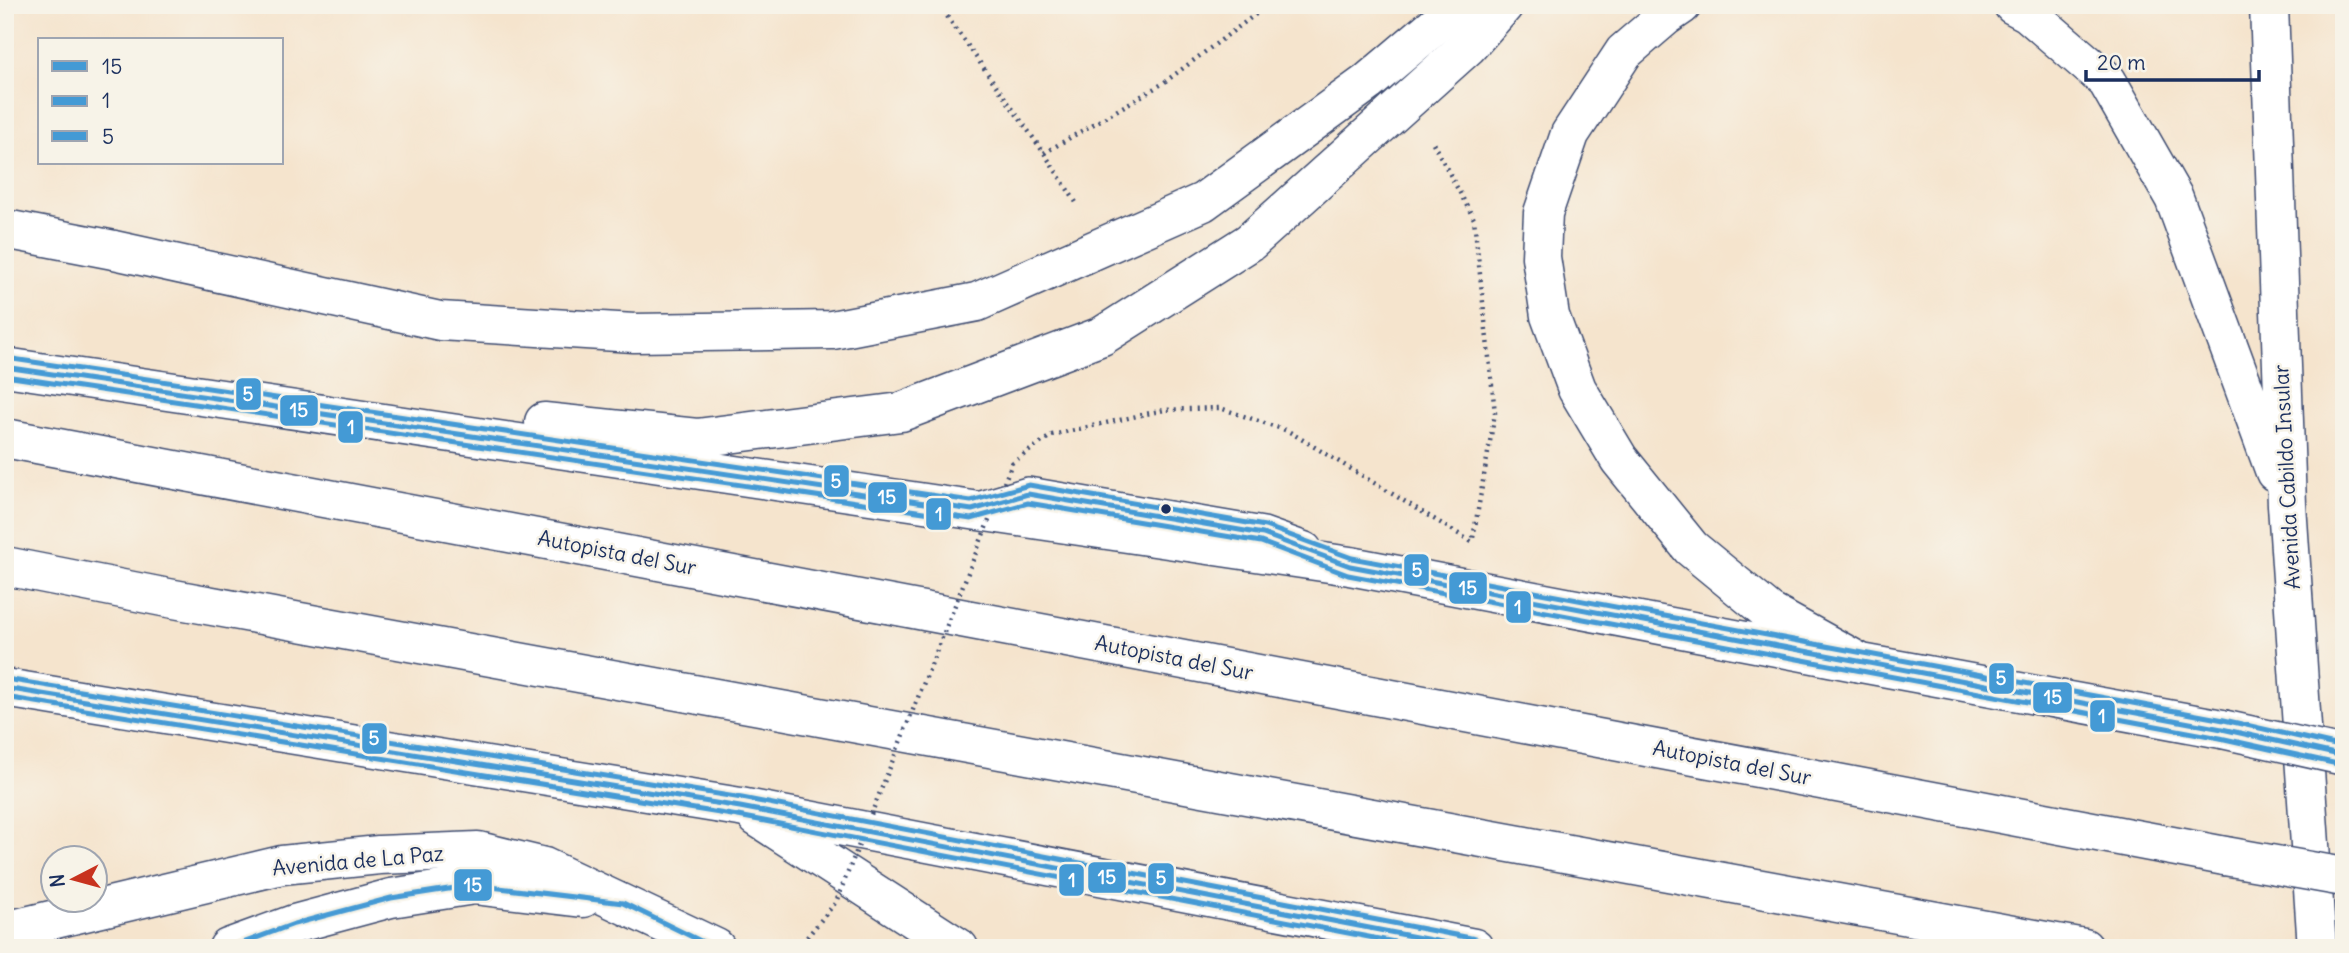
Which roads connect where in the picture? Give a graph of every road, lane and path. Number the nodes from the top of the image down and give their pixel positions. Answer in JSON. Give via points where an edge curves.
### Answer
{"nodes":[{"id":1,"x":939,"y":5,"type":"edge"},
{"id":2,"x":1268,"y":5,"type":"edge"},
{"id":3,"x":1459,"y":5,"type":"edge"},
{"id":4,"x":1504,"y":5,"type":"edge"},
{"id":5,"x":1682,"y":5,"type":"edge"},
{"id":6,"x":2013,"y":5,"type":"edge"},
{"id":7,"x":2269,"y":5,"type":"edge"},
{"id":8,"x":1430,"y":81,"type":"junction"},
{"id":9,"x":1044,"y":153,"type":"junction"},
{"id":10,"x":5,"y":229,"type":"edge"},
{"id":11,"x":1104,"y":246,"type":"junction"},
{"id":12,"x":12,"y":368,"type":"edge"},
{"id":13,"x":5,"y":438,"type":"edge"},
{"id":14,"x":2287,"y":505,"type":"junction"},
{"id":15,"x":5,"y":566,"type":"edge"},
{"id":16,"x":1861,"y":663,"type":"junction"},
{"id":17,"x":5,"y":688,"type":"edge"},
{"id":18,"x":2344,"y":755,"type":"edge"},
{"id":19,"x":740,"y":807,"type":"junction"},
{"id":20,"x":2344,"y":877,"type":"edge"},
{"id":21,"x":623,"y":904,"type":"junction"},
{"id":22,"x":5,"y":931,"type":"edge"},
{"id":23,"x":228,"y":948,"type":"edge"},
{"id":24,"x":716,"y":948,"type":"edge"},
{"id":25,"x":798,"y":948,"type":"edge"},
{"id":26,"x":959,"y":948,"type":"edge"},
{"id":27,"x":1474,"y":948,"type":"edge"},
{"id":28,"x":2084,"y":948,"type":"edge"},
{"id":29,"x":2317,"y":948,"type":"edge"}],
"edges":[{"from":1,"to":9,"type":"path"},
{"from":2,"to":9,"type":"path","via":[[1162,84]]},
{"from":3,"to":11,"type":"main road","via":[[1368,82],[1203,202]]},
{"from":4,"to":8,"type":"main road"},
{"from":5,"to":16,"type":"main road","via":[[1624,52],[1570,134],[1543,213],[1541,257],[1550,316],[1577,389],[1612,447],[1691,548],[1769,612]]},
{"from":6,"to":14,"type":"main road","via":[[2107,81],[2174,198]]},
{"from":7,"to":14,"type":"main road","name":"Avenida Cabildo Insular"},
{"from":8,"to":12,"type":"main road","via":[[1250,242],[1125,322],[1102,336],[901,412],[697,438]]},
{"from":8,"to":25,"type":"path","bridge":true,"via":[[1427,132],[1474,219],[1495,413],[1472,542],[1288,431],[1220,408],[1164,410],[1052,435],[1012,463],[836,902]]},
{"from":9,"to":11,"type":"path"},
{"from":10,"to":11,"type":"main road","via":[[440,321],[635,333],[832,330],[977,302]]},
{"from":12,"to":16,"type":"main road","via":[[1350,566]]},
{"from":13,"to":20,"type":"main road","name":"Autopista del Sur","bridge":true},
{"from":14,"to":29,"type":"main road","name":"Avenida Cabildo Insular"},
{"from":15,"to":28,"type":"main road"},
{"from":16,"to":18,"type":"main road","bridge":true},
{"from":17,"to":19,"type":"main road"},
{"from":19,"to":26,"type":"main road"},
{"from":19,"to":27,"type":"main road"},
{"from":21,"to":22,"type":"main road","name":"Avenida de La Paz","via":[[544,867],[478,850],[282,865]]},
{"from":21,"to":23,"type":"main road","name":"Avenida de La Paz","via":[[474,885],[391,898],[294,924]]},
{"from":21,"to":24,"type":"main road","name":"Avenida de La Paz"}]}
